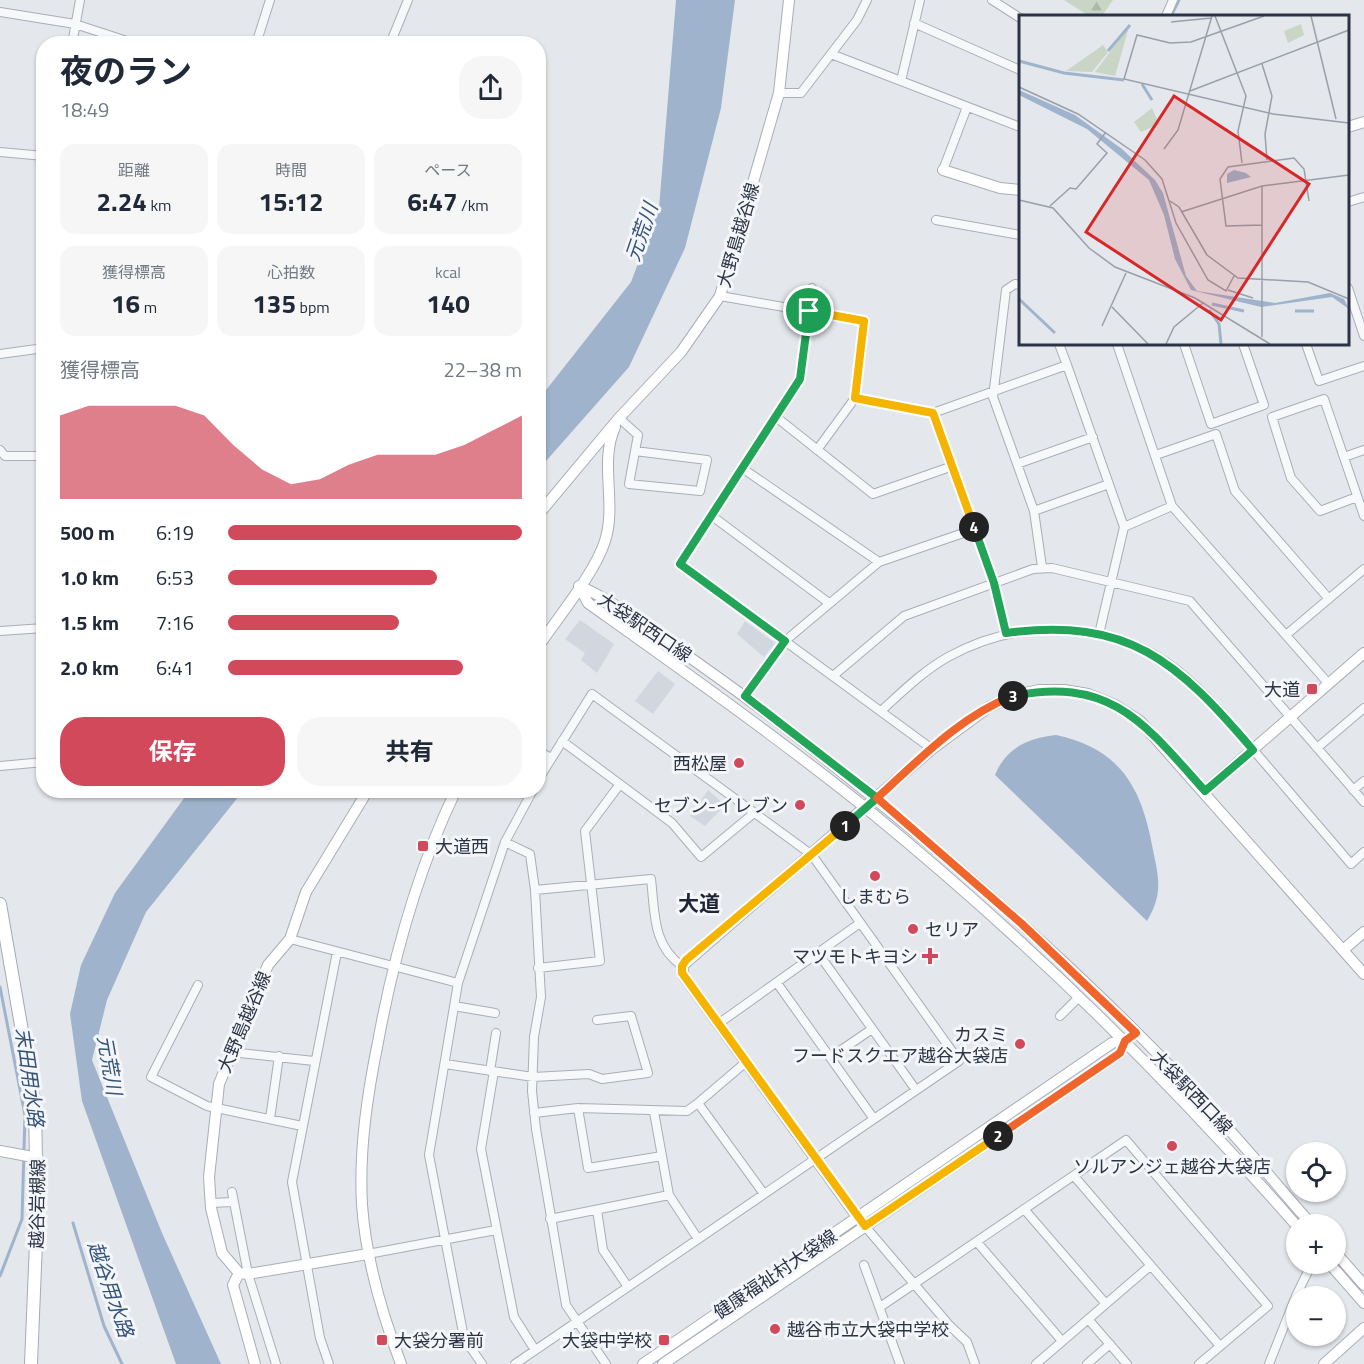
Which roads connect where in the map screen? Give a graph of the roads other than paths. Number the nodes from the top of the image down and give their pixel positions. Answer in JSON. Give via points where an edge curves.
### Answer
{"nodes":[{"id":1,"x":80,"y":0,"type":"edge"},
{"id":2,"x":270,"y":0,"type":"edge"},
{"id":3,"x":408,"y":0,"type":"edge"},
{"id":4,"x":789,"y":0,"type":"edge"},
{"id":5,"x":867,"y":0,"type":"edge"},
{"id":6,"x":920,"y":0,"type":"edge"},
{"id":7,"x":992,"y":0,"type":"edge"},
{"id":8,"x":1173,"y":0,"type":"edge"},
{"id":9,"x":0,"y":12,"type":"edge"},
{"id":10,"x":1166,"y":15,"type":"edge"},
{"id":11,"x":1019,"y":17,"type":"edge"},
{"id":12,"x":914,"y":23,"type":"junction"},
{"id":13,"x":75,"y":24,"type":"junction"},
{"id":14,"x":73,"y":36,"type":"edge"},
{"id":15,"x":112,"y":36,"type":"edge"},
{"id":16,"x":259,"y":36,"type":"edge"},
{"id":17,"x":393,"y":36,"type":"edge"},
{"id":18,"x":831,"y":54,"type":"junction"},
{"id":19,"x":1019,"y":70,"type":"edge"},
{"id":20,"x":901,"y":81,"type":"junction"},
{"id":21,"x":779,"y":93,"type":"junction"},
{"id":22,"x":967,"y":107,"type":"junction"},
{"id":23,"x":1364,"y":122,"type":"edge"},
{"id":24,"x":1349,"y":126,"type":"edge"},
{"id":25,"x":1019,"y":127,"type":"edge"},
{"id":26,"x":0,"y":152,"type":"edge"},
{"id":27,"x":36,"y":155,"type":"edge"},
{"id":28,"x":943,"y":170,"type":"joint"},
{"id":29,"x":1019,"y":190,"type":"edge"},
{"id":30,"x":1364,"y":196,"type":"edge"},
{"id":31,"x":1349,"y":201,"type":"edge"},
{"id":32,"x":936,"y":220,"type":"dead end"},
{"id":33,"x":1019,"y":235,"type":"edge"},
{"id":34,"x":1019,"y":285,"type":"edge"},
{"id":35,"x":812,"y":288,"type":"dead end"},
{"id":36,"x":1349,"y":294,"type":"edge"},
{"id":37,"x":720,"y":296,"type":"junction"},
{"id":38,"x":809,"y":311,"type":"junction"},
{"id":39,"x":1364,"y":336,"type":"edge"},
{"id":40,"x":1059,"y":345,"type":"edge"},
{"id":41,"x":1117,"y":345,"type":"edge"},
{"id":42,"x":1184,"y":345,"type":"edge"},
{"id":43,"x":1243,"y":345,"type":"edge"},
{"id":44,"x":1306,"y":345,"type":"edge"},
{"id":45,"x":36,"y":349,"type":"edge"},
{"id":46,"x":0,"y":354,"type":"edge"},
{"id":47,"x":1067,"y":365,"type":"junction"},
{"id":48,"x":1364,"y":366,"type":"edge"},
{"id":49,"x":992,"y":392,"type":"junction"},
{"id":50,"x":855,"y":398,"type":"junction"},
{"id":51,"x":933,"y":413,"type":"junction"},
{"id":52,"x":776,"y":417,"type":"junction"},
{"id":53,"x":619,"y":418,"type":"junction"},
{"id":54,"x":1093,"y":437,"type":"junction"},
{"id":55,"x":0,"y":450,"type":"edge"},
{"id":56,"x":817,"y":450,"type":"junction"},
{"id":57,"x":1364,"y":450,"type":"edge"},
{"id":58,"x":635,"y":451,"type":"junction"},
{"id":59,"x":1156,"y":455,"type":"junction"},
{"id":60,"x":36,"y":456,"type":"edge"},
{"id":61,"x":1344,"y":457,"type":"junction"},
{"id":62,"x":1017,"y":464,"type":"junction"},
{"id":63,"x":950,"y":467,"type":"junction"},
{"id":64,"x":742,"y":468,"type":"junction"},
{"id":65,"x":1109,"y":484,"type":"junction"},
{"id":66,"x":1357,"y":497,"type":"junction"},
{"id":67,"x":546,"y":505,"type":"edge"},
{"id":68,"x":1172,"y":506,"type":"junction"},
{"id":69,"x":1034,"y":511,"type":"junction"},
{"id":70,"x":712,"y":516,"type":"junction"},
{"id":71,"x":1364,"y":516,"type":"edge"},
{"id":72,"x":1124,"y":527,"type":"junction"},
{"id":73,"x":975,"y":529,"type":"junction"},
{"id":74,"x":879,"y":562,"type":"junction"},
{"id":75,"x":1042,"y":567,"type":"junction"},
{"id":76,"x":1364,"y":569,"type":"edge"},
{"id":77,"x":1113,"y":581,"type":"junction"},
{"id":78,"x":994,"y":583,"type":"junction"},
{"id":79,"x":579,"y":586,"type":"junction"},
{"id":80,"x":1329,"y":599,"type":"junction"},
{"id":81,"x":829,"y":603,"type":"junction"},
{"id":82,"x":36,"y":629,"type":"edge"},
{"id":83,"x":0,"y":631,"type":"edge"},
{"id":84,"x":1006,"y":633,"type":"junction"},
{"id":85,"x":1099,"y":633,"type":"junction"},
{"id":86,"x":546,"y":634,"type":"edge"},
{"id":87,"x":1286,"y":635,"type":"junction"},
{"id":88,"x":785,"y":641,"type":"junction"},
{"id":89,"x":1364,"y":652,"type":"edge"},
{"id":90,"x":833,"y":676,"type":"junction"},
{"id":91,"x":1328,"y":683,"type":"junction"},
{"id":92,"x":745,"y":696,"type":"junction"},
{"id":93,"x":1364,"y":708,"type":"edge"},
{"id":94,"x":881,"y":711,"type":"junction"},
{"id":95,"x":1291,"y":717,"type":"junction"},
{"id":96,"x":562,"y":741,"type":"junction"},
{"id":97,"x":932,"y":748,"type":"junction"},
{"id":98,"x":1317,"y":748,"type":"junction"},
{"id":99,"x":1253,"y":750,"type":"junction"},
{"id":100,"x":546,"y":755,"type":"edge"},
{"id":101,"x":551,"y":758,"type":"junction"},
{"id":102,"x":36,"y":763,"type":"edge"},
{"id":103,"x":0,"y":766,"type":"edge"},
{"id":104,"x":546,"y":766,"type":"edge"},
{"id":105,"x":1364,"y":781,"type":"edge"},
{"id":106,"x":620,"y":784,"type":"junction"},
{"id":107,"x":1353,"y":790,"type":"junction"},
{"id":108,"x":1205,"y":791,"type":"junction"},
{"id":109,"x":363,"y":798,"type":"edge"},
{"id":110,"x":453,"y":798,"type":"edge"},
{"id":111,"x":529,"y":798,"type":"edge"},
{"id":112,"x":877,"y":798,"type":"junction"},
{"id":113,"x":1364,"y":802,"type":"edge"},
{"id":114,"x":865,"y":808,"type":"junction"},
{"id":115,"x":754,"y":813,"type":"junction"},
{"id":116,"x":505,"y":842,"type":"junction"},
{"id":117,"x":1364,"y":852,"type":"edge"},
{"id":118,"x":812,"y":855,"type":"junction"},
{"id":119,"x":591,"y":884,"type":"junction"},
{"id":120,"x":535,"y":890,"type":"junction"},
{"id":121,"x":0,"y":904,"type":"edge"},
{"id":122,"x":860,"y":923,"type":"junction"},
{"id":123,"x":1364,"y":932,"type":"edge"},
{"id":124,"x":290,"y":939,"type":"junction"},
{"id":125,"x":1343,"y":950,"type":"junction"},
{"id":126,"x":337,"y":952,"type":"junction"},
{"id":127,"x":818,"y":953,"type":"junction"},
{"id":128,"x":682,"y":966,"type":"junction"},
{"id":129,"x":392,"y":967,"type":"junction"},
{"id":130,"x":538,"y":968,"type":"junction"},
{"id":131,"x":1364,"y":974,"type":"edge"},
{"id":132,"x":458,"y":983,"type":"junction"},
{"id":133,"x":777,"y":983,"type":"junction"},
{"id":134,"x":198,"y":986,"type":"dead end"},
{"id":135,"x":1079,"y":997,"type":"junction"},
{"id":136,"x":454,"y":1006,"type":"junction"},
{"id":137,"x":495,"y":1013,"type":"dead end"},
{"id":138,"x":1060,"y":1016,"type":"dead end"},
{"id":139,"x":597,"y":1020,"type":"dead end"},
{"id":140,"x":718,"y":1024,"type":"junction"},
{"id":141,"x":872,"y":1029,"type":"junction"},
{"id":142,"x":496,"y":1033,"type":"dead end"},
{"id":143,"x":1136,"y":1033,"type":"junction"},
{"id":144,"x":1125,"y":1041,"type":"junction"},
{"id":145,"x":230,"y":1052,"type":"junction"},
{"id":146,"x":279,"y":1056,"type":"junction"},
{"id":147,"x":831,"y":1057,"type":"junction"},
{"id":148,"x":314,"y":1061,"type":"junction"},
{"id":149,"x":746,"y":1062,"type":"junction"},
{"id":150,"x":445,"y":1064,"type":"junction"},
{"id":151,"x":492,"y":1071,"type":"junction"},
{"id":152,"x":533,"y":1077,"type":"junction"},
{"id":153,"x":916,"y":1090,"type":"junction"},
{"id":154,"x":698,"y":1103,"type":"junction"},
{"id":155,"x":215,"y":1108,"type":"junction"},
{"id":156,"x":578,"y":1108,"type":"junction"},
{"id":157,"x":654,"y":1112,"type":"junction"},
{"id":158,"x":534,"y":1113,"type":"junction"},
{"id":159,"x":270,"y":1119,"type":"junction"},
{"id":160,"x":874,"y":1119,"type":"junction"},
{"id":161,"x":302,"y":1126,"type":"junction"},
{"id":162,"x":0,"y":1151,"type":"edge"},
{"id":163,"x":662,"y":1156,"type":"junction"},
{"id":164,"x":29,"y":1157,"type":"junction"},
{"id":165,"x":815,"y":1159,"type":"junction"},
{"id":166,"x":1074,"y":1176,"type":"junction"},
{"id":167,"x":231,"y":1192,"type":"dead end"},
{"id":168,"x":764,"y":1194,"type":"junction"},
{"id":169,"x":669,"y":1195,"type":"junction"},
{"id":170,"x":233,"y":1202,"type":"junction"},
{"id":171,"x":211,"y":1203,"type":"junction"},
{"id":172,"x":1024,"y":1209,"type":"junction"},
{"id":173,"x":597,"y":1210,"type":"junction"},
{"id":174,"x":1286,"y":1214,"type":"edge"},
{"id":175,"x":1302,"y":1214,"type":"edge"},
{"id":176,"x":550,"y":1219,"type":"junction"},
{"id":177,"x":862,"y":1222,"type":"junction"},
{"id":178,"x":496,"y":1230,"type":"junction"},
{"id":179,"x":445,"y":1239,"type":"junction"},
{"id":180,"x":698,"y":1239,"type":"junction"},
{"id":181,"x":977,"y":1242,"type":"junction"},
{"id":182,"x":368,"y":1254,"type":"junction"},
{"id":183,"x":308,"y":1264,"type":"junction"},
{"id":184,"x":864,"y":1265,"type":"dead end"},
{"id":185,"x":1346,"y":1265,"type":"edge"},
{"id":186,"x":1150,"y":1266,"type":"junction"},
{"id":187,"x":244,"y":1273,"type":"junction"},
{"id":188,"x":1339,"y":1274,"type":"edge"},
{"id":189,"x":914,"y":1285,"type":"junction"},
{"id":190,"x":1364,"y":1285,"type":"edge"},
{"id":191,"x":627,"y":1287,"type":"junction"},
{"id":192,"x":1364,"y":1303,"type":"edge"},
{"id":193,"x":1106,"y":1304,"type":"junction"},
{"id":194,"x":880,"y":1307,"type":"junction"},
{"id":195,"x":1088,"y":1319,"type":"junction"},
{"id":196,"x":1286,"y":1321,"type":"edge"},
{"id":197,"x":578,"y":1322,"type":"junction"},
{"id":198,"x":1364,"y":1328,"type":"edge"},
{"id":199,"x":1062,"y":1341,"type":"junction"},
{"id":200,"x":1110,"y":1344,"type":"junction"},
{"id":201,"x":1220,"y":1346,"type":"junction"},
{"id":202,"x":535,"y":1350,"type":"junction"},
{"id":203,"x":31,"y":1364,"type":"edge"},
{"id":204,"x":255,"y":1364,"type":"edge"},
{"id":205,"x":276,"y":1364,"type":"edge"},
{"id":206,"x":330,"y":1364,"type":"edge"},
{"id":207,"x":401,"y":1364,"type":"edge"},
{"id":208,"x":482,"y":1364,"type":"edge"},
{"id":209,"x":515,"y":1364,"type":"edge"},
{"id":210,"x":606,"y":1364,"type":"edge"},
{"id":211,"x":643,"y":1364,"type":"edge"},
{"id":212,"x":663,"y":1364,"type":"edge"},
{"id":213,"x":900,"y":1364,"type":"edge"},
{"id":214,"x":975,"y":1364,"type":"edge"},
{"id":215,"x":1036,"y":1364,"type":"edge"},
{"id":216,"x":1087,"y":1364,"type":"edge"},
{"id":217,"x":1127,"y":1364,"type":"edge"},
{"id":218,"x":1199,"y":1364,"type":"edge"},
{"id":219,"x":1269,"y":1364,"type":"edge"},
{"id":220,"x":1324,"y":1364,"type":"edge"}],
"edges":[{"from":1,"to":13,"type":"street"},
{"from":2,"to":16,"type":"street"},
{"from":3,"to":17,"type":"street"},
{"from":4,"to":21,"type":"street","name":"大野島越谷線"},
{"from":5,"to":18,"type":"street","via":[[857,21]]},
{"from":6,"to":12,"type":"street"},
{"from":7,"to":11,"type":"street"},
{"from":8,"to":10,"type":"street"},
{"from":9,"to":13,"type":"street"},
{"from":12,"to":19,"type":"street"},
{"from":12,"to":20,"type":"street"},
{"from":13,"to":14,"type":"street"},
{"from":13,"to":15,"type":"street"},
{"from":18,"to":20,"type":"street"},
{"from":18,"to":21,"type":"street","via":[[801,93]]},
{"from":20,"to":22,"type":"street"},
{"from":21,"to":37,"type":"street","name":"大野島越谷線"},
{"from":22,"to":25,"type":"street"},
{"from":22,"to":28,"type":"street"},
{"from":23,"to":24,"type":"street"},
{"from":26,"to":27,"type":"street"},
{"from":28,"to":29,"type":"street"},
{"from":30,"to":31,"type":"street"},
{"from":32,"to":33,"type":"street"},
{"from":34,"to":49,"type":"street","via":[[1006,290]]},
{"from":35,"to":38,"type":"street"},
{"from":36,"to":39,"type":"street"},
{"from":37,"to":38,"type":"street"},
{"from":37,"to":53,"type":"street","name":"大野島越谷線","via":[[681,352]]},
{"from":38,"to":50,"type":"street","via":[[864,321]]},
{"from":38,"to":52,"type":"street","via":[[800,379]]},
{"from":40,"to":47,"type":"street"},
{"from":41,"to":59,"type":"street"},
{"from":42,"to":43,"type":"street","via":[[1211,424],[1264,405]]},
{"from":44,"to":48,"type":"street","via":[[1319,381]]},
{"from":45,"to":46,"type":"street"},
{"from":47,"to":49,"type":"street"},
{"from":47,"to":54,"type":"street"},
{"from":49,"to":51,"type":"street"},
{"from":49,"to":62,"type":"street"},
{"from":50,"to":51,"type":"street"},
{"from":50,"to":56,"type":"street"},
{"from":51,"to":63,"type":"street"},
{"from":52,"to":56,"type":"street"},
{"from":52,"to":64,"type":"street"},
{"from":53,"to":58,"type":"street","via":[[638,435]]},
{"from":53,"to":67,"type":"street","name":"大野島越谷線"},
{"from":53,"to":79,"type":"street","via":[[609,445],[610,516],[606,540]]},
{"from":54,"to":62,"type":"street"},
{"from":54,"to":65,"type":"street"},
{"from":55,"to":60,"type":"street","via":[[6,456]]},
{"from":56,"to":63,"type":"street","via":[[873,494]]},
{"from":57,"to":61,"type":"street"},
{"from":58,"to":58,"type":"street","via":[[629,484],[700,491],[707,460]]},
{"from":59,"to":68,"type":"street"},
{"from":59,"to":80,"type":"street","via":[[1216,434],[1235,491]]},
{"from":61,"to":66,"type":"street"},
{"from":61,"to":66,"type":"street","via":[[1324,399],[1272,417],[1291,478],[1320,511]]},
{"from":62,"to":69,"type":"street"},
{"from":63,"to":73,"type":"street"},
{"from":64,"to":70,"type":"street"},
{"from":64,"to":74,"type":"street"},
{"from":65,"to":69,"type":"street"},
{"from":65,"to":72,"type":"street"},
{"from":66,"to":71,"type":"street"},
{"from":68,"to":72,"type":"street"},
{"from":68,"to":87,"type":"street"},
{"from":69,"to":75,"type":"street"},
{"from":70,"to":81,"type":"street"},
{"from":70,"to":88,"type":"street","via":[[680,564]]},
{"from":72,"to":77,"type":"street"},
{"from":73,"to":74,"type":"street"},
{"from":73,"to":78,"type":"street"},
{"from":74,"to":81,"type":"street"},
{"from":75,"to":77,"type":"street"},
{"from":75,"to":78,"type":"street"},
{"from":76,"to":80,"type":"street"},
{"from":77,"to":85,"type":"street"},
{"from":77,"to":95,"type":"street","via":[[1190,601]]},
{"from":78,"to":84,"type":"street"},
{"from":78,"to":90,"type":"street","via":[[904,616]]},
{"from":79,"to":86,"type":"street"},
{"from":79,"to":92,"type":"street","name":"大袋駅西口線","via":[[601,595]]},
{"from":79,"to":114,"type":"street","name":"大袋駅西口線","via":[[588,603]]},
{"from":80,"to":87,"type":"street"},
{"from":81,"to":88,"type":"street"},
{"from":82,"to":83,"type":"street"},
{"from":84,"to":85,"type":"street","via":[[1062,628]]},
{"from":84,"to":94,"type":"street","via":[[964,648],[940,662]]},
{"from":85,"to":99,"type":"street","via":[[1134,645],[1180,672]]},
{"from":87,"to":91,"type":"street"},
{"from":88,"to":90,"type":"street"},
{"from":88,"to":92,"type":"street"},
{"from":89,"to":91,"type":"street"},
{"from":90,"to":94,"type":"street"},
{"from":91,"to":95,"type":"street"},
{"from":92,"to":112,"type":"street","name":"大袋駅西口線"},
{"from":93,"to":98,"type":"street"},
{"from":94,"to":97,"type":"street"},
{"from":95,"to":98,"type":"street"},
{"from":95,"to":99,"type":"street"},
{"from":96,"to":101,"type":"street"},
{"from":96,"to":106,"type":"street"},
{"from":96,"to":115,"type":"street","via":[[592,694]]},
{"from":97,"to":108,"type":"street","via":[[989,707],[1012,696],[1039,690],[1088,694],[1140,721]]},
{"from":97,"to":112,"type":"street"},
{"from":98,"to":107,"type":"street"},
{"from":99,"to":108,"type":"street"},
{"from":99,"to":117,"type":"street","via":[[1351,864]]},
{"from":100,"to":101,"type":"street"},
{"from":101,"to":104,"type":"street"},
{"from":102,"to":103,"type":"street"},
{"from":105,"to":107,"type":"street"},
{"from":106,"to":115,"type":"street","via":[[672,824],[701,857]]},
{"from":106,"to":119,"type":"street","via":[[585,831]]},
{"from":107,"to":113,"type":"street"},
{"from":108,"to":125,"type":"street"},
{"from":109,"to":124,"type":"street","name":"大野島越谷線","via":[[306,892]]},
{"from":110,"to":129,"type":"street","via":[[422,871]]},
{"from":111,"to":116,"type":"street"},
{"from":112,"to":114,"type":"street"},
{"from":112,"to":143,"type":"street","name":"大袋駅西口線","via":[[1022,924]]},
{"from":114,"to":118,"type":"street"},
{"from":114,"to":135,"type":"street","name":"大袋駅西口線"},
{"from":115,"to":118,"type":"street"},
{"from":116,"to":120,"type":"street","via":[[530,854]]},
{"from":116,"to":132,"type":"street"},
{"from":118,"to":122,"type":"street"},
{"from":118,"to":128,"type":"street"},
{"from":119,"to":120,"type":"street"},
{"from":119,"to":128,"type":"street","via":[[651,879],[659,941],[672,960]]},
{"from":119,"to":130,"type":"street","via":[[600,961]]},
{"from":120,"to":130,"type":"street"},
{"from":121,"to":164,"type":"main road","name":"越谷岩槻線","via":[[33,1082]]},
{"from":122,"to":127,"type":"street"},
{"from":122,"to":153,"type":"street","via":[[959,1060]]},
{"from":123,"to":125,"type":"street"},
{"from":124,"to":126,"type":"street"},
{"from":124,"to":145,"type":"street","name":"大野島越谷線","via":[[268,966]]},
{"from":125,"to":131,"type":"street"},
{"from":126,"to":129,"type":"street"},
{"from":126,"to":148,"type":"street"},
{"from":127,"to":133,"type":"street"},
{"from":127,"to":141,"type":"street"},
{"from":128,"to":140,"type":"street","via":[[684,976]]},
{"from":129,"to":132,"type":"street"},
{"from":129,"to":182,"type":"street","via":[[363,1136],[362,1206]]},
{"from":130,"to":152,"type":"street","via":[[541,997]]},
{"from":132,"to":136,"type":"street"},
{"from":133,"to":140,"type":"street"},
{"from":133,"to":147,"type":"street"},
{"from":134,"to":155,"type":"street","via":[[151,1077]]},
{"from":135,"to":138,"type":"street"},
{"from":135,"to":144,"type":"street","name":"大袋駅西口線"},
{"from":136,"to":137,"type":"street"},
{"from":136,"to":150,"type":"street"},
{"from":139,"to":152,"type":"street","via":[[632,1016],[648,1073],[602,1079],[589,1074]]},
{"from":140,"to":149,"type":"street"},
{"from":141,"to":147,"type":"street"},
{"from":141,"to":153,"type":"street"},
{"from":142,"to":151,"type":"street"},
{"from":143,"to":144,"type":"street","name":"健康福祉村大袋線"},
{"from":143,"to":175,"type":"street","name":"大袋駅西口線","via":[[1224,1123]]},
{"from":144,"to":174,"type":"street","name":"大袋駅西口線"},
{"from":144,"to":177,"type":"street","name":"健康福祉村大袋線","via":[[1120,1053]]},
{"from":145,"to":146,"type":"street"},
{"from":145,"to":155,"type":"street","name":"大野島越谷線"},
{"from":146,"to":148,"type":"street"},
{"from":146,"to":159,"type":"street"},
{"from":147,"to":160,"type":"street"},
{"from":148,"to":161,"type":"street"},
{"from":149,"to":154,"type":"street"},
{"from":149,"to":165,"type":"street"},
{"from":150,"to":151,"type":"street"},
{"from":150,"to":179,"type":"street","via":[[429,1155]]},
{"from":151,"to":152,"type":"street"},
{"from":151,"to":178,"type":"street","via":[[481,1149]]},
{"from":152,"to":158,"type":"street"},
{"from":153,"to":160,"type":"street"},
{"from":154,"to":157,"type":"street","via":[[687,1111]]},
{"from":154,"to":168,"type":"street"},
{"from":155,"to":159,"type":"street"},
{"from":155,"to":171,"type":"street","name":"大野島越谷線","via":[[209,1177]]},
{"from":156,"to":157,"type":"street"},
{"from":156,"to":158,"type":"street"},
{"from":156,"to":163,"type":"street","via":[[588,1168]]},
{"from":157,"to":163,"type":"street"},
{"from":158,"to":176,"type":"street"},
{"from":159,"to":161,"type":"street"},
{"from":160,"to":165,"type":"street"},
{"from":161,"to":183,"type":"street","via":[[292,1182]]},
{"from":162,"to":164,"type":"street"},
{"from":163,"to":169,"type":"street"},
{"from":164,"to":203,"type":"main road","name":"越谷岩槻線"},
{"from":165,"to":168,"type":"street"},
{"from":165,"to":177,"type":"street"},
{"from":166,"to":172,"type":"street"},
{"from":166,"to":186,"type":"street"},
{"from":166,"to":201,"type":"street","via":[[1125,1140],[1137,1153],[1268,1306]]},
{"from":167,"to":170,"type":"street"},
{"from":168,"to":180,"type":"street"},
{"from":169,"to":173,"type":"street"},
{"from":169,"to":180,"type":"street"},
{"from":170,"to":171,"type":"street"},
{"from":170,"to":187,"type":"street"},
{"from":171,"to":187,"type":"street","name":"大野島越谷線","via":[[222,1253]]},
{"from":172,"to":181,"type":"street"},
{"from":172,"to":193,"type":"street"},
{"from":173,"to":176,"type":"street"},
{"from":173,"to":191,"type":"street","via":[[603,1250]]},
{"from":176,"to":197,"type":"street","via":[[566,1305]]},
{"from":177,"to":189,"type":"street"},
{"from":177,"to":211,"type":"street","name":"健康福祉村大袋線"},
{"from":177,"to":212,"type":"street","name":"健康福祉村大袋線"},
{"from":178,"to":179,"type":"street"},
{"from":178,"to":202,"type":"street","via":[[514,1317]]},
{"from":179,"to":182,"type":"street"},
{"from":179,"to":208,"type":"street","via":[[464,1338]]},
{"from":180,"to":191,"type":"street"},
{"from":181,"to":189,"type":"street"},
{"from":181,"to":199,"type":"street"},
{"from":182,"to":183,"type":"street"},
{"from":182,"to":207,"type":"street"},
{"from":183,"to":187,"type":"street"},
{"from":183,"to":206,"type":"street","via":[[320,1338]]},
{"from":184,"to":194,"type":"street"},
{"from":185,"to":190,"type":"street"},
{"from":186,"to":193,"type":"street"},
{"from":186,"to":201,"type":"street"},
{"from":187,"to":204,"type":"street","via":[[234,1279],[233,1285]]},
{"from":187,"to":205,"type":"street"},
{"from":188,"to":192,"type":"street"},
{"from":189,"to":194,"type":"street"},
{"from":189,"to":214,"type":"street","via":[[964,1338]]},
{"from":191,"to":197,"type":"street"},
{"from":193,"to":195,"type":"street"},
{"from":194,"to":213,"type":"street"},
{"from":195,"to":199,"type":"street"},
{"from":195,"to":200,"type":"street"},
{"from":196,"to":219,"type":"street"},
{"from":197,"to":202,"type":"street"},
{"from":197,"to":210,"type":"street"},
{"from":198,"to":220,"type":"street"},
{"from":199,"to":215,"type":"street"},
{"from":200,"to":216,"type":"street"},
{"from":200,"to":217,"type":"street"},
{"from":201,"to":218,"type":"street"},
{"from":202,"to":209,"type":"street"}]}
